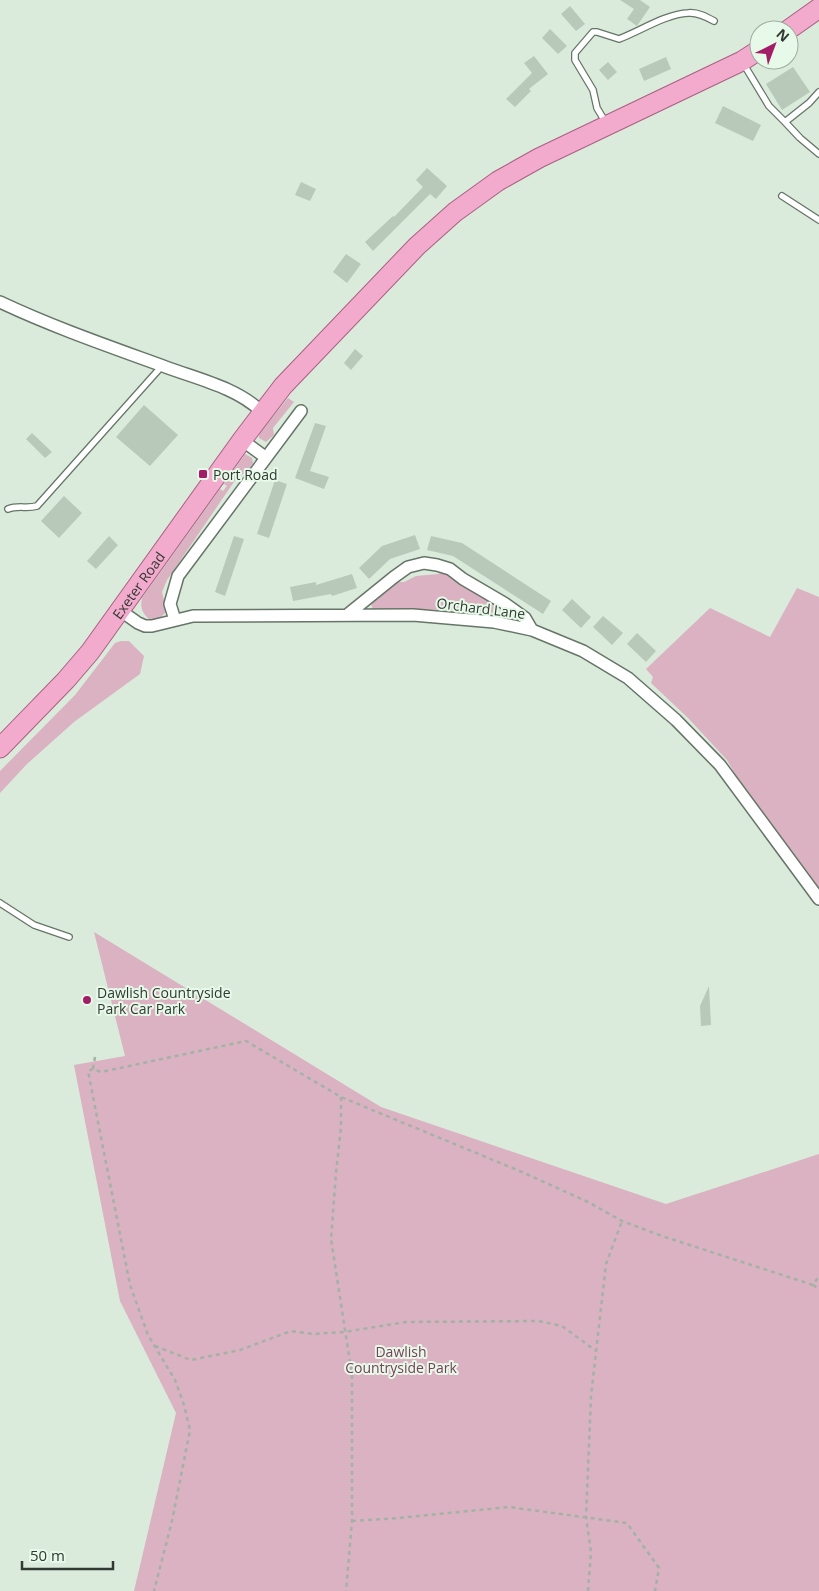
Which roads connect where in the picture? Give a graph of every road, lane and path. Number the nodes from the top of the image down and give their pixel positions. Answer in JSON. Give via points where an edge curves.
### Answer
{"nodes":[{"id":1,"x":819,"y":8,"type":"edge"},
{"id":2,"x":714,"y":21,"type":"dead end"},
{"id":3,"x":799,"y":22,"type":"edge"},
{"id":4,"x":749,"y":56,"type":"edge"},
{"id":5,"x":742,"y":61,"type":"junction"},
{"id":6,"x":819,"y":92,"type":"edge"},
{"id":7,"x":784,"y":122,"type":"junction"},
{"id":8,"x":607,"y":125,"type":"junction"},
{"id":9,"x":819,"y":154,"type":"edge"},
{"id":10,"x":782,"y":196,"type":"dead end"},
{"id":11,"x":819,"y":220,"type":"edge"},
{"id":12,"x":0,"y":302,"type":"edge"},
{"id":13,"x":162,"y":366,"type":"junction"},
{"id":14,"x":301,"y":411,"type":"dead end"},
{"id":15,"x":262,"y":412,"type":"junction"},
{"id":16,"x":242,"y":440,"type":"junction"},
{"id":17,"x":265,"y":457,"type":"junction"},
{"id":18,"x":8,"y":509,"type":"dead end"},
{"id":19,"x":121,"y":611,"type":"junction"},
{"id":20,"x":347,"y":615,"type":"junction"},
{"id":21,"x":175,"y":620,"type":"junction"},
{"id":22,"x":532,"y":630,"type":"junction"},
{"id":23,"x":0,"y":748,"type":"edge"},
{"id":24,"x":819,"y":899,"type":"edge"},
{"id":25,"x":0,"y":903,"type":"edge"},
{"id":26,"x":69,"y":937,"type":"dead end"},
{"id":27,"x":95,"y":1057,"type":"dead end"},
{"id":28,"x":93,"y":1069,"type":"junction"},
{"id":29,"x":341,"y":1097,"type":"junction"},
{"id":30,"x":622,"y":1221,"type":"junction"},
{"id":31,"x":819,"y":1276,"type":"edge"},
{"id":32,"x":813,"y":1285,"type":"junction"},
{"id":33,"x":819,"y":1289,"type":"edge"},
{"id":34,"x":344,"y":1332,"type":"junction"},
{"id":35,"x":154,"y":1345,"type":"junction"},
{"id":36,"x":596,"y":1351,"type":"junction"},
{"id":37,"x":586,"y":1517,"type":"junction"},
{"id":38,"x":352,"y":1521,"type":"junction"},
{"id":39,"x":154,"y":1591,"type":"edge"},
{"id":40,"x":346,"y":1591,"type":"edge"},
{"id":41,"x":588,"y":1591,"type":"edge"},
{"id":42,"x":655,"y":1591,"type":"edge"}],
"edges":[{"from":1,"to":3,"type":"main road"},
{"from":2,"to":8,"type":"lane","via":[[689,13],[618,39],[597,32],[590,34],[575,53],[575,60]]},
{"from":4,"to":5,"type":"main road","name":"Exeter Road"},
{"from":5,"to":7,"type":"lane","via":[[769,106]]},
{"from":5,"to":8,"type":"main road","name":"Exeter Road"},
{"from":6,"to":7,"type":"lane"},
{"from":7,"to":9,"type":"lane"},
{"from":8,"to":15,"type":"main road","name":"Exeter Road","via":[[539,158],[455,212],[417,246],[328,338]]},
{"from":10,"to":11,"type":"lane"},
{"from":12,"to":13,"type":"street"},
{"from":13,"to":15,"type":"street","via":[[219,386],[245,398]]},
{"from":13,"to":18,"type":"lane","via":[[37,506]]},
{"from":14,"to":17,"type":"street"},
{"from":15,"to":16,"type":"main road","name":"Exeter Road"},
{"from":16,"to":17,"type":"street"},
{"from":16,"to":19,"type":"main road","name":"Exeter Road"},
{"from":17,"to":21,"type":"street","via":[[178,576],[170,604]]},
{"from":19,"to":21,"type":"street","name":"Orchard Lane","via":[[145,626]]},
{"from":19,"to":23,"type":"main road","name":"Exeter Road","via":[[72,673]]},
{"from":20,"to":21,"type":"street","name":"Orchard Lane","via":[[193,616]]},
{"from":20,"to":22,"type":"street","name":"Orchard Lane","via":[[413,615],[494,622]]},
{"from":20,"to":22,"type":"street","via":[[394,577],[424,563],[450,569],[504,603],[524,618]]},
{"from":22,"to":24,"type":"street","name":"Orchard Lane","via":[[583,651],[628,678],[676,720],[720,764]]},
{"from":25,"to":26,"type":"lane","via":[[34,925]]},
{"from":27,"to":28,"type":"path"},
{"from":28,"to":29,"type":"path","via":[[101,1072],[246,1041]]},
{"from":28,"to":35,"type":"path","via":[[88,1071],[130,1285]]},
{"from":29,"to":30,"type":"path","via":[[522,1172]]},
{"from":29,"to":34,"type":"path","via":[[331,1239]]},
{"from":30,"to":32,"type":"path"},
{"from":30,"to":36,"type":"path","via":[[606,1264]]},
{"from":31,"to":32,"type":"path"},
{"from":32,"to":33,"type":"path"},
{"from":34,"to":35,"type":"path","via":[[314,1334],[291,1331],[240,1350],[191,1360]]},
{"from":34,"to":36,"type":"path","via":[[406,1322],[538,1321],[562,1326]]},
{"from":34,"to":38,"type":"path","via":[[352,1375]]},
{"from":35,"to":39,"type":"path","via":[[175,1380],[190,1430]]},
{"from":36,"to":37,"type":"path"},
{"from":37,"to":38,"type":"path","via":[[509,1507]]},
{"from":37,"to":41,"type":"path","via":[[591,1552]]},
{"from":37,"to":42,"type":"path","via":[[627,1523],[659,1568]]},
{"from":38,"to":40,"type":"path"}]}
